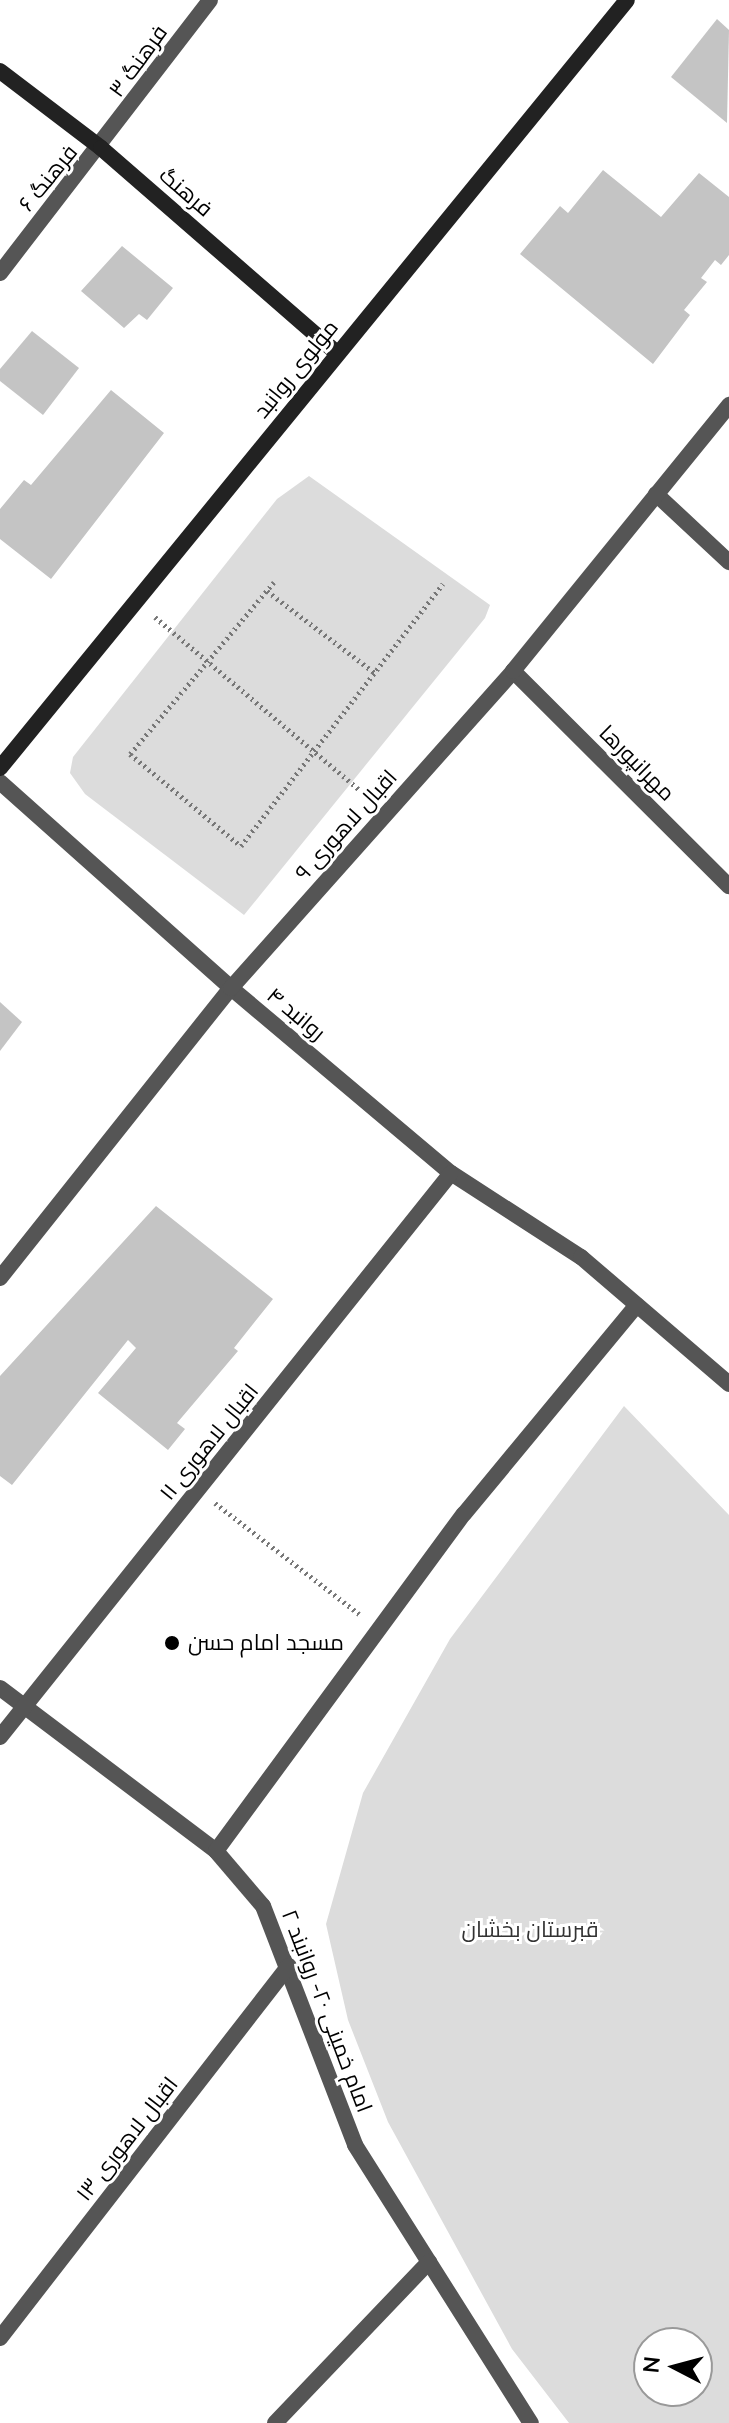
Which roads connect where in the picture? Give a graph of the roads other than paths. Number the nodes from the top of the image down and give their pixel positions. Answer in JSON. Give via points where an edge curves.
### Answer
{"nodes":[{"id":1,"x":210,"y":0,"type":"edge"},
{"id":2,"x":627,"y":0,"type":"edge"},
{"id":3,"x":0,"y":71,"type":"edge"},
{"id":4,"x":101,"y":148,"type":"junction"},
{"id":5,"x":0,"y":273,"type":"edge"},
{"id":6,"x":337,"y":353,"type":"junction"},
{"id":7,"x":729,"y":405,"type":"edge"},
{"id":8,"x":656,"y":494,"type":"junction"},
{"id":9,"x":729,"y":562,"type":"edge"},
{"id":10,"x":513,"y":671,"type":"junction"},
{"id":11,"x":0,"y":768,"type":"edge"},
{"id":12,"x":0,"y":782,"type":"edge"},
{"id":13,"x":729,"y":886,"type":"edge"},
{"id":14,"x":231,"y":988,"type":"junction"},
{"id":15,"x":451,"y":1173,"type":"junction"},
{"id":16,"x":0,"y":1278,"type":"edge"},
{"id":17,"x":637,"y":1305,"type":"junction"},
{"id":18,"x":729,"y":1384,"type":"edge"},
{"id":19,"x":0,"y":1688,"type":"edge"},
{"id":20,"x":24,"y":1707,"type":"junction"},
{"id":21,"x":0,"y":1737,"type":"edge"},
{"id":22,"x":216,"y":1851,"type":"junction"},
{"id":23,"x":289,"y":1966,"type":"junction"},
{"id":24,"x":429,"y":2262,"type":"junction"},
{"id":25,"x":0,"y":2338,"type":"edge"},
{"id":26,"x":275,"y":2423,"type":"edge"},
{"id":27,"x":531,"y":2423,"type":"edge"}],
"edges":[{"from":1,"to":4,"type":"street","name":"فرهنگ ۳"},
{"from":2,"to":6,"type":"street","name":"مولوی روانبد"},
{"from":3,"to":4,"type":"street","name":"فرهنگ"},
{"from":4,"to":5,"type":"street","name":"فرهنگ ۶"},
{"from":4,"to":6,"type":"street","name":"فرهنگ"},
{"from":6,"to":11,"type":"street","name":"مولوی روانبد"},
{"from":7,"to":8,"type":"street","name":"اقبال لاهوری ۹"},
{"from":8,"to":9,"type":"street"},
{"from":8,"to":10,"type":"street","name":"اقبال لاهوری ۹"},
{"from":10,"to":13,"type":"street","name":"مهرانپورها"},
{"from":10,"to":14,"type":"street","name":"اقبال لاهوری ۹"},
{"from":12,"to":14,"type":"street","name":"روانبد ۴"},
{"from":14,"to":15,"type":"street","name":"روانبد ۴"},
{"from":14,"to":16,"type":"street","name":"اقبال لاهوری ۹"},
{"from":15,"to":17,"type":"street","name":"روانبد ۴","via":[[581,1257]]},
{"from":15,"to":20,"type":"street","name":"اقبال لاهوری ۱۱"},
{"from":17,"to":18,"type":"street","name":"روانبد ۴"},
{"from":17,"to":22,"type":"street","via":[[464,1514]]},
{"from":19,"to":20,"type":"street","name":"امام خمینی ۲۰- روانبند ۲"},
{"from":20,"to":21,"type":"street","name":"اقبال لاهوری ۱۱"},
{"from":20,"to":22,"type":"street","name":"امام خمینی ۲۰- روانبند ۲"},
{"from":22,"to":23,"type":"street","name":"امام خمینی ۲۰- روانبند ۲","via":[[263,1906]]},
{"from":23,"to":24,"type":"street","name":"امام خمینی ۲۰- روانبند ۲","via":[[355,2145]]},
{"from":23,"to":25,"type":"street","name":"اقبال لاهوری ۱۳"},
{"from":24,"to":26,"type":"street"},
{"from":24,"to":27,"type":"street","name":"امام خمینی ۲۰- روانبند ۲"}]}
